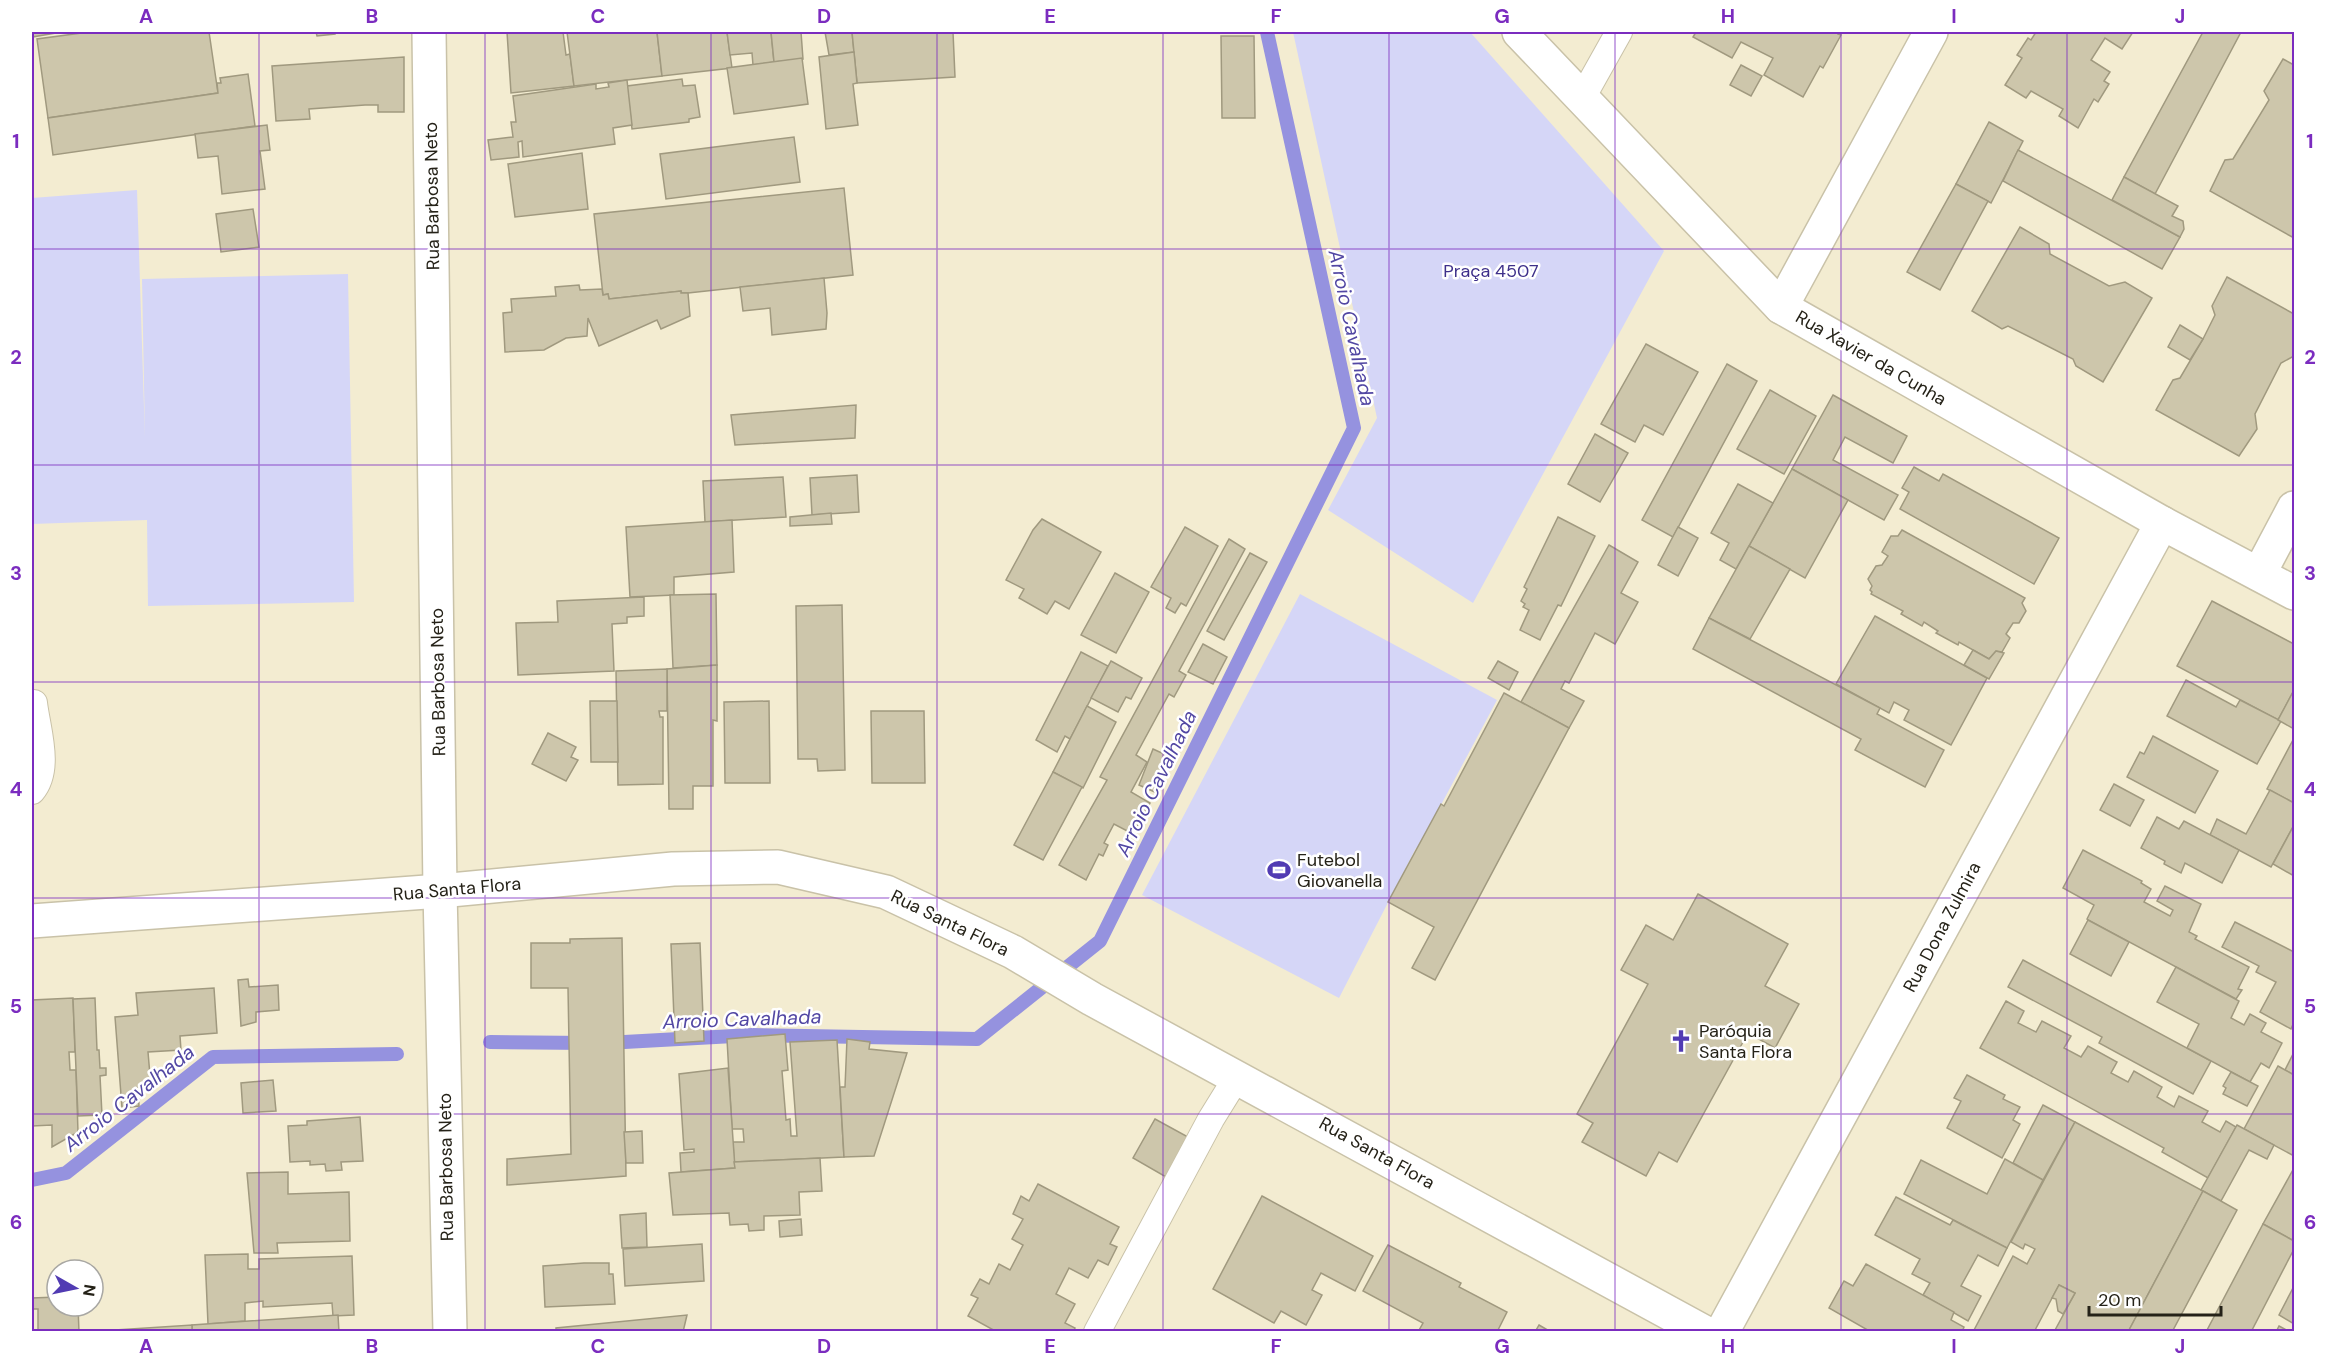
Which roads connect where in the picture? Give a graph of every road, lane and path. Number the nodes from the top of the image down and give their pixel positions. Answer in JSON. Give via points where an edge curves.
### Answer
{"nodes":[{"id":1,"x":429,"y":32,"type":"edge"},
{"id":2,"x":1520,"y":32,"type":"edge"},
{"id":3,"x":1619,"y":32,"type":"edge"},
{"id":4,"x":1931,"y":32,"type":"edge"},
{"id":5,"x":1582,"y":98,"type":"junction"},
{"id":6,"x":1781,"y":307,"type":"junction"},
{"id":7,"x":2295,"y":508,"type":"edge"},
{"id":8,"x":2162,"y":523,"type":"junction"},
{"id":9,"x":2259,"y":574,"type":"junction"},
{"id":10,"x":2295,"y":593,"type":"edge"},
{"id":11,"x":34,"y":703,"type":"dead end"},
{"id":12,"x":32,"y":791,"type":"edge"},
{"id":13,"x":440,"y":891,"type":"junction"},
{"id":14,"x":32,"y":921,"type":"edge"},
{"id":15,"x":1238,"y":1077,"type":"junction"},
{"id":16,"x":450,"y":1332,"type":"edge"},
{"id":17,"x":1097,"y":1332,"type":"edge"},
{"id":18,"x":1704,"y":1332,"type":"edge"},
{"id":19,"x":1722,"y":1332,"type":"edge"}],
"edges":[{"from":1,"to":13,"type":"street","name":"Rua Barbosa Neto"},
{"from":2,"to":5,"type":"street","name":"Rua Xavier da Cunha"},
{"from":3,"to":5,"type":"lane"},
{"from":4,"to":6,"type":"street"},
{"from":5,"to":6,"type":"street","name":"Rua Xavier da Cunha"},
{"from":6,"to":8,"type":"street","name":"Rua Xavier da Cunha"},
{"from":7,"to":9,"type":"street"},
{"from":8,"to":9,"type":"street","name":"Rua Xavier da Cunha"},
{"from":8,"to":19,"type":"street","name":"Rua Dona Zulmira"},
{"from":9,"to":10,"type":"street","name":"Rua Xavier da Cunha"},
{"from":11,"to":12,"type":"lane","via":[[42,765]]},
{"from":13,"to":14,"type":"street","name":"Rua Santa Flora"},
{"from":13,"to":15,"type":"street","name":"Rua Santa Flora","via":[[673,869],[778,867],[886,892],[1013,952]]},
{"from":13,"to":16,"type":"street","name":"Rua Barbosa Neto"},
{"from":15,"to":17,"type":"lane","via":[[1211,1119]]},
{"from":15,"to":18,"type":"street","name":"Rua Santa Flora"}]}
